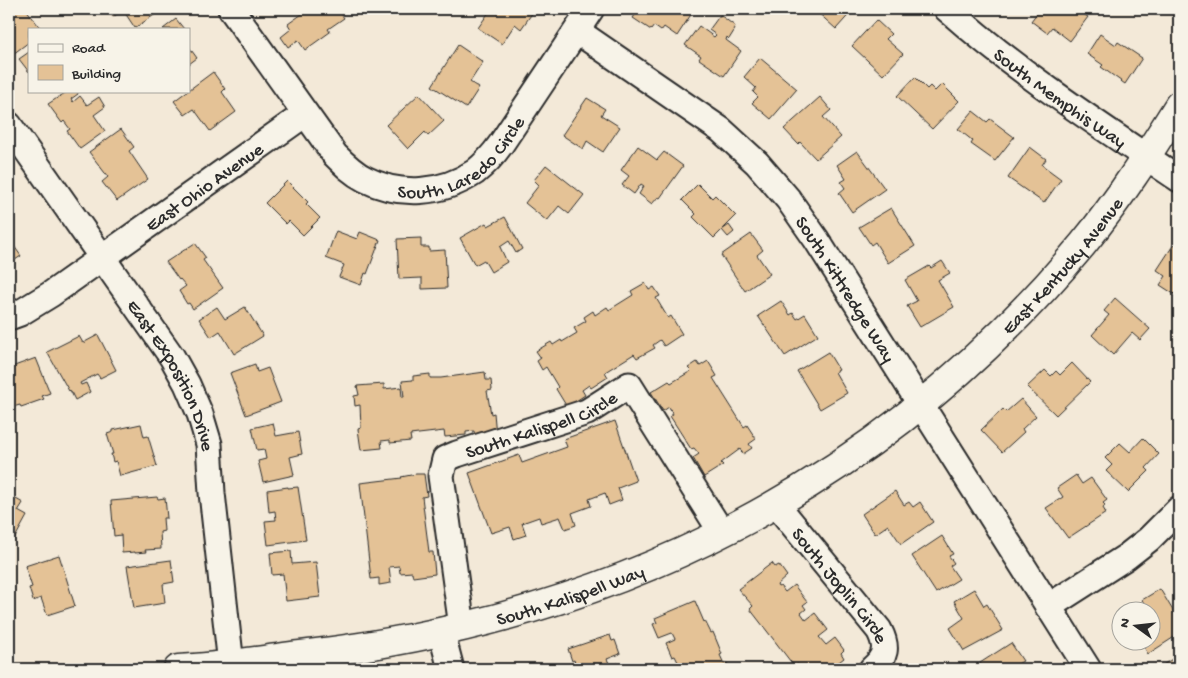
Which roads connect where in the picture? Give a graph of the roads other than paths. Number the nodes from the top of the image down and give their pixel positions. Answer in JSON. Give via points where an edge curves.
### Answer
{"nodes":[{"id":1,"x":230,"y":9,"type":"edge"},
{"id":2,"x":592,"y":9,"type":"edge"},
{"id":3,"x":947,"y":9,"type":"edge"},
{"id":4,"x":577,"y":31,"type":"junction"},
{"id":5,"x":1179,"y":105,"type":"edge"},
{"id":6,"x":305,"y":114,"type":"junction"},
{"id":7,"x":9,"y":125,"type":"edge"},
{"id":8,"x":1146,"y":157,"type":"junction"},
{"id":9,"x":1179,"y":179,"type":"edge"},
{"id":10,"x":102,"y":258,"type":"junction"},
{"id":11,"x":9,"y":317,"type":"edge"},
{"id":12,"x":921,"y":405,"type":"junction"},
{"id":13,"x":776,"y":504,"type":"junction"},
{"id":14,"x":1179,"y":509,"type":"edge"},
{"id":15,"x":722,"y":534,"type":"junction"},
{"id":16,"x":1048,"y":607,"type":"junction"},
{"id":17,"x":452,"y":629,"type":"junction"},
{"id":18,"x":231,"y":665,"type":"junction"},
{"id":19,"x":178,"y":669,"type":"edge"},
{"id":20,"x":451,"y":669,"type":"edge"},
{"id":21,"x":872,"y":669,"type":"edge"},
{"id":22,"x":1088,"y":669,"type":"edge"}],
"edges":[{"from":1,"to":6,"type":"street","name":"South Laredo Circle"},
{"from":2,"to":4,"type":"street","name":"South Laredo Circle"},
{"from":3,"to":8,"type":"street","name":"South Memphis Way","via":[[1066,104]]},
{"from":4,"to":6,"type":"street","name":"South Laredo Circle","via":[[502,144],[475,172],[450,184],[429,190],[407,191],[365,179],[335,155]]},
{"from":4,"to":12,"type":"street","name":"South Kittredge Way","via":[[721,130],[756,163],[788,199],[816,239]]},
{"from":5,"to":8,"type":"street","name":"East Kentucky Avenue"},
{"from":6,"to":10,"type":"street","name":"East Ohio Avenue"},
{"from":7,"to":10,"type":"street","name":"East Exposition Drive"},
{"from":8,"to":9,"type":"street","name":"South Memphis Way"},
{"from":8,"to":12,"type":"street","name":"East Kentucky Avenue","via":[[1084,242],[1047,286],[1007,328]]},
{"from":10,"to":11,"type":"street","name":"East Ohio Avenue","via":[[51,294]]},
{"from":10,"to":18,"type":"street","name":"East Exposition Drive","via":[[172,356],[187,384],[210,444],[212,494]]},
{"from":12,"to":13,"type":"street","name":"South Kalispell Way","via":[[863,449]]},
{"from":12,"to":16,"type":"street","name":"South Kittredge Way"},
{"from":13,"to":15,"type":"street","name":"South Kalispell Way"},
{"from":13,"to":21,"type":"street","name":"South Joplin Circle","via":[[879,630],[885,652]]},
{"from":14,"to":16,"type":"street","via":[[1126,557]]},
{"from":15,"to":17,"type":"street","name":"South Kalispell Way","via":[[597,588],[539,607]]},
{"from":15,"to":17,"type":"street","name":"South Kalispell Circle","via":[[629,385],[587,412],[445,459],[441,476]]},
{"from":16,"to":22,"type":"street","name":"South Kittredge Way"},
{"from":17,"to":18,"type":"street","name":"South Kalispell Way","via":[[346,650]]},
{"from":17,"to":20,"type":"street"},
{"from":18,"to":19,"type":"street","name":"South Kalispell Way"}]}
